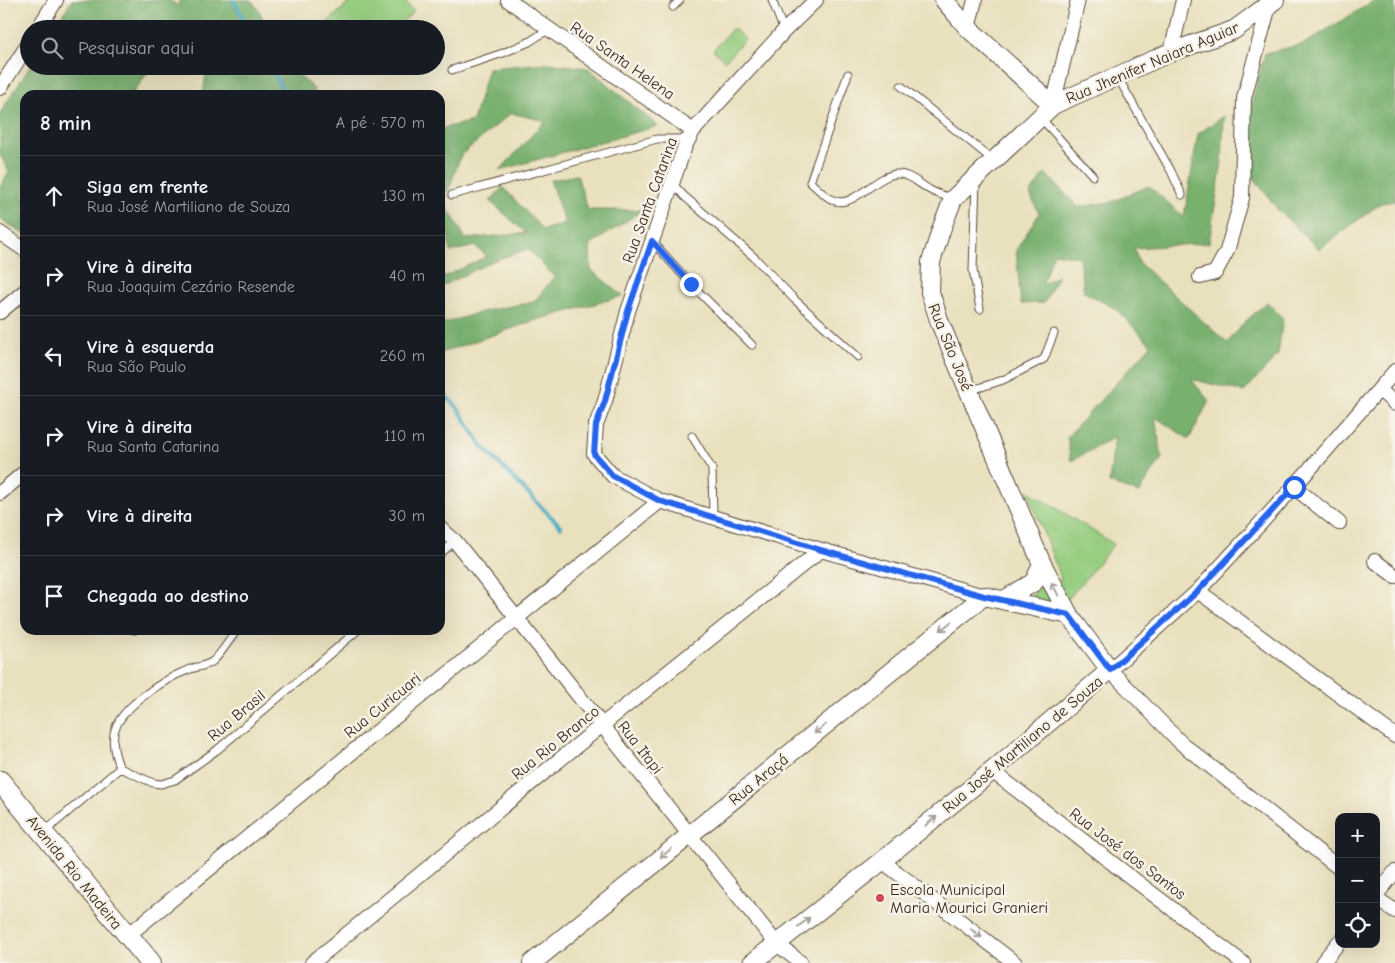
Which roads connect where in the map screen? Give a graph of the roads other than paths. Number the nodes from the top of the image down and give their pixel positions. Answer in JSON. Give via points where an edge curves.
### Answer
{"nodes":[{"id":1,"x":56,"y":0,"type":"edge"},
{"id":2,"x":508,"y":0,"type":"edge"},
{"id":3,"x":680,"y":0,"type":"edge"},
{"id":4,"x":772,"y":0,"type":"edge"},
{"id":5,"x":816,"y":0,"type":"edge"},
{"id":6,"x":944,"y":0,"type":"edge"},
{"id":7,"x":975,"y":0,"type":"edge"},
{"id":8,"x":1078,"y":0,"type":"edge"},
{"id":9,"x":1183,"y":0,"type":"edge"},
{"id":10,"x":1272,"y":3,"type":"edge"},
{"id":11,"x":673,"y":7,"type":"dead end"},
{"id":12,"x":44,"y":20,"type":"edge"},
{"id":13,"x":968,"y":28,"type":"junction"},
{"id":14,"x":549,"y":29,"type":"junction"},
{"id":15,"x":784,"y":31,"type":"junction"},
{"id":16,"x":1171,"y":52,"type":"junction"},
{"id":17,"x":20,"y":57,"type":"edge"},
{"id":18,"x":452,"y":70,"type":"dead end"},
{"id":19,"x":848,"y":74,"type":"dead end"},
{"id":20,"x":1117,"y":76,"type":"junction"},
{"id":21,"x":901,"y":86,"type":"dead end"},
{"id":22,"x":0,"y":88,"type":"edge"},
{"id":23,"x":1046,"y":110,"type":"junction"},
{"id":24,"x":691,"y":135,"type":"junction"},
{"id":25,"x":993,"y":160,"type":"junction"},
{"id":26,"x":976,"y":176,"type":"junction"},
{"id":27,"x":1094,"y":176,"type":"dead end"},
{"id":28,"x":672,"y":183,"type":"junction"},
{"id":29,"x":452,"y":195,"type":"dead end"},
{"id":30,"x":1182,"y":195,"type":"dead end"},
{"id":31,"x":953,"y":199,"type":"junction"},
{"id":32,"x":0,"y":233,"type":"edge"},
{"id":33,"x":652,"y":241,"type":"junction"},
{"id":34,"x":20,"y":247,"type":"edge"},
{"id":35,"x":1200,"y":277,"type":"dead end"},
{"id":36,"x":20,"y":295,"type":"edge"},
{"id":37,"x":980,"y":309,"type":"dead end"},
{"id":38,"x":0,"y":312,"type":"edge"},
{"id":39,"x":1054,"y":333,"type":"dead end"},
{"id":40,"x":752,"y":345,"type":"dead end"},
{"id":41,"x":858,"y":357,"type":"dead end"},
{"id":42,"x":1395,"y":372,"type":"edge"},
{"id":43,"x":1380,"y":390,"type":"junction"},
{"id":44,"x":968,"y":391,"type":"junction"},
{"id":45,"x":1395,"y":404,"type":"edge"},
{"id":46,"x":692,"y":436,"type":"dead end"},
{"id":47,"x":20,"y":476,"type":"edge"},
{"id":48,"x":1294,"y":487,"type":"junction"},
{"id":49,"x":0,"y":492,"type":"edge"},
{"id":50,"x":660,"y":501,"type":"junction"},
{"id":51,"x":713,"y":517,"type":"junction"},
{"id":52,"x":1339,"y":523,"type":"dead end"},
{"id":53,"x":445,"y":532,"type":"edge"},
{"id":54,"x":455,"y":541,"type":"junction"},
{"id":55,"x":445,"y":550,"type":"edge"},
{"id":56,"x":821,"y":550,"type":"junction"},
{"id":57,"x":1375,"y":562,"type":"dead end"},
{"id":58,"x":1042,"y":564,"type":"junction"},
{"id":59,"x":1395,"y":576,"type":"edge"},
{"id":60,"x":1198,"y":591,"type":"junction"},
{"id":61,"x":984,"y":596,"type":"junction"},
{"id":62,"x":1004,"y":600,"type":"junction"},
{"id":63,"x":1069,"y":615,"type":"junction"},
{"id":64,"x":517,"y":618,"type":"junction"},
{"id":65,"x":232,"y":635,"type":"edge"},
{"id":66,"x":352,"y":635,"type":"edge"},
{"id":67,"x":1110,"y":670,"type":"junction"},
{"id":68,"x":602,"y":725,"type":"junction"},
{"id":69,"x":1395,"y":736,"type":"edge"},
{"id":70,"x":120,"y":768,"type":"junction"},
{"id":71,"x":992,"y":771,"type":"junction"},
{"id":72,"x":0,"y":781,"type":"edge"},
{"id":73,"x":43,"y":833,"type":"junction"},
{"id":74,"x":689,"y":835,"type":"junction"},
{"id":75,"x":882,"y":861,"type":"junction"},
{"id":76,"x":1335,"y":865,"type":"edge"},
{"id":77,"x":1395,"y":872,"type":"edge"},
{"id":78,"x":1380,"y":892,"type":"edge"},
{"id":79,"x":1380,"y":900,"type":"edge"},
{"id":80,"x":1395,"y":911,"type":"edge"},
{"id":81,"x":127,"y":936,"type":"junction"},
{"id":82,"x":776,"y":943,"type":"junction"},
{"id":83,"x":1335,"y":947,"type":"edge"},
{"id":84,"x":151,"y":963,"type":"edge"},
{"id":85,"x":312,"y":963,"type":"edge"},
{"id":86,"x":532,"y":963,"type":"edge"},
{"id":87,"x":752,"y":963,"type":"edge"},
{"id":88,"x":801,"y":963,"type":"edge"},
{"id":89,"x":1015,"y":963,"type":"edge"},
{"id":90,"x":1243,"y":963,"type":"edge"},
{"id":91,"x":1322,"y":963,"type":"edge"}],
"edges":[{"from":1,"to":12,"type":"street"},
{"from":2,"to":14,"type":"street","name":"Rua Santa Helena"},
{"from":3,"to":11,"type":"lane"},
{"from":4,"to":15,"type":"lane"},
{"from":5,"to":15,"type":"street","name":"Rua Santa Catarina"},
{"from":6,"to":13,"type":"street","name":"Rua Jhenifer Naiara Aguiar"},
{"from":7,"to":13,"type":"street"},
{"from":8,"to":23,"type":"street"},
{"from":9,"to":16,"type":"street"},
{"from":10,"to":16,"type":"street","name":"Rua Jhenifer Naiara Aguiar","via":[[1234,30]]},
{"from":10,"to":35,"type":"street","via":[[1244,98],[1242,198],[1227,251],[1215,273]]},
{"from":13,"to":23,"type":"street","name":"Rua Jhenifer Naiara Aguiar"},
{"from":14,"to":18,"type":"lane","via":[[530,42]]},
{"from":14,"to":24,"type":"street","name":"Rua Santa Helena"},
{"from":15,"to":24,"type":"street","name":"Rua Santa Catarina"},
{"from":16,"to":20,"type":"street","name":"Rua Jhenifer Naiara Aguiar"},
{"from":17,"to":22,"type":"street"},
{"from":19,"to":31,"type":"lane","via":[[810,182],[831,200],[841,203],[894,174],[906,175]]},
{"from":20,"to":23,"type":"street","name":"Rua Jhenifer Naiara Aguiar"},
{"from":20,"to":30,"type":"lane"},
{"from":21,"to":25,"type":"lane"},
{"from":23,"to":25,"type":"street","name":"Rua São José"},
{"from":23,"to":27,"type":"lane"},
{"from":24,"to":28,"type":"street","name":"Rua Santa Catarina"},
{"from":24,"to":29,"type":"lane","via":[[658,139]]},
{"from":25,"to":26,"type":"street","name":"Rua São José"},
{"from":26,"to":31,"type":"street","name":"Rua São José"},
{"from":26,"to":37,"type":"lane","via":[[973,270]]},
{"from":28,"to":33,"type":"street","name":"Rua Santa Catarina"},
{"from":28,"to":41,"type":"lane"},
{"from":31,"to":44,"type":"street","name":"Rua São José","via":[[931,262],[930,292]]},
{"from":32,"to":34,"type":"street"},
{"from":33,"to":40,"type":"lane"},
{"from":33,"to":50,"type":"street","name":"Rua Santa Catarina","via":[[628,311],[596,425],[594,454],[613,476]]},
{"from":36,"to":38,"type":"street"},
{"from":39,"to":44,"type":"lane","via":[[1044,359],[1004,380]]},
{"from":42,"to":43,"type":"street","name":"Rua José Martiliano de Souza"},
{"from":43,"to":45,"type":"street"},
{"from":43,"to":48,"type":"street","name":"Rua José Martiliano de Souza"},
{"from":44,"to":58,"type":"street","name":"Rua São José"},
{"from":46,"to":51,"type":"lane","via":[[712,469]]},
{"from":47,"to":49,"type":"street"},
{"from":48,"to":52,"type":"street"},
{"from":48,"to":60,"type":"street","name":"Rua José Martiliano de Souza"},
{"from":50,"to":51,"type":"street"},
{"from":50,"to":64,"type":"street","name":"Rua Curicuari"},
{"from":51,"to":56,"type":"street"},
{"from":53,"to":54,"type":"street","name":"Rua Itapi"},
{"from":54,"to":55,"type":"lane"},
{"from":54,"to":64,"type":"street","name":"Rua Itapi"},
{"from":56,"to":61,"type":"street"},
{"from":56,"to":68,"type":"street","name":"Rua Rio Branco"},
{"from":57,"to":59,"type":"street"},
{"from":58,"to":62,"type":"street","via":[[1034,582]]},
{"from":63,"to":58,"type":"street","name":"Rua São José","one_way":true},
{"from":60,"to":67,"type":"street","name":"Rua José Martiliano de Souza"},
{"from":60,"to":69,"type":"street"},
{"from":61,"to":62,"type":"street"},
{"from":61,"to":74,"type":"street","name":"Rua Araçá","one_way":true},
{"from":62,"to":63,"type":"street"},
{"from":63,"to":67,"type":"street","name":"Rua São José"},
{"from":64,"to":68,"type":"street","name":"Rua Itapi"},
{"from":64,"to":81,"type":"street","name":"Rua Curicuari"},
{"from":65,"to":70,"type":"lane","via":[[212,662],[174,676],[121,718],[114,733],[115,756]]},
{"from":66,"to":70,"type":"lane","name":"Rua Brasil","via":[[217,750],[175,780],[153,783]]},
{"from":67,"to":71,"type":"street","name":"Rua José Martiliano de Souza"},
{"from":67,"to":76,"type":"street","via":[[1182,743]]},
{"from":68,"to":74,"type":"street","name":"Rua Itapi"},
{"from":68,"to":85,"type":"street","name":"Rua Rio Branco"},
{"from":70,"to":73,"type":"lane"},
{"from":75,"to":71,"type":"street","name":"Rua José Martiliano de Souza","one_way":true},
{"from":71,"to":90,"type":"street","name":"Rua José dos Santos"},
{"from":72,"to":73,"type":"main road","name":"Avenida Rio Madeira"},
{"from":73,"to":81,"type":"main road","name":"Avenida Rio Madeira"},
{"from":74,"to":82,"type":"street","name":"Rua Itapi"},
{"from":74,"to":86,"type":"street","name":"Rua Araçá","one_way":true},
{"from":82,"to":75,"type":"street","name":"Rua José Martiliano de Souza","one_way":true},
{"from":75,"to":89,"type":"street","one_way":true},
{"from":77,"to":78,"type":"street"},
{"from":79,"to":80,"type":"street"},
{"from":81,"to":84,"type":"main road","name":"Avenida Rio Madeira"},
{"from":82,"to":87,"type":"street","name":"Rua José Martiliano de Souza"},
{"from":82,"to":88,"type":"street","name":"Rua Itapi"},
{"from":83,"to":91,"type":"street"}]}
